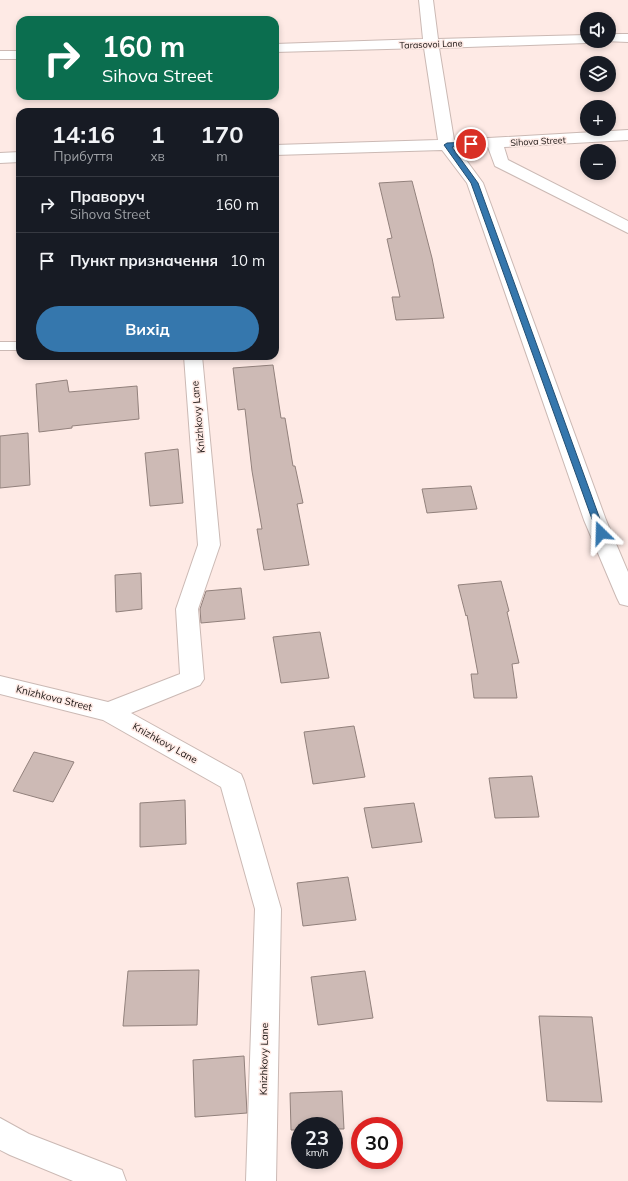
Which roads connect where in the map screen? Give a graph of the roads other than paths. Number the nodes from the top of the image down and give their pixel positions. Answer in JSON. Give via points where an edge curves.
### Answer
{"nodes":[{"id":1,"x":426,"y":0,"type":"edge"},
{"id":2,"x":616,"y":38,"type":"edge"},
{"id":3,"x":628,"y":38,"type":"edge"},
{"id":4,"x":580,"y":39,"type":"edge"},
{"id":5,"x":431,"y":44,"type":"junction"},
{"id":6,"x":279,"y":48,"type":"edge"},
{"id":7,"x":0,"y":55,"type":"edge"},
{"id":8,"x":16,"y":55,"type":"edge"},
{"id":9,"x":628,"y":136,"type":"edge"},
{"id":10,"x":495,"y":143,"type":"junction"},
{"id":11,"x":447,"y":145,"type":"junction"},
{"id":12,"x":279,"y":150,"type":"edge"},
{"id":13,"x":16,"y":157,"type":"edge"},
{"id":14,"x":0,"y":158,"type":"edge"},
{"id":15,"x":488,"y":173,"type":"junction"},
{"id":16,"x":628,"y":228,"type":"edge"},
{"id":17,"x":0,"y":346,"type":"edge"},
{"id":18,"x":16,"y":346,"type":"edge"},
{"id":19,"x":194,"y":360,"type":"edge"},
{"id":20,"x":628,"y":598,"type":"edge"},
{"id":21,"x":0,"y":685,"type":"edge"},
{"id":22,"x":109,"y":712,"type":"junction"},
{"id":23,"x":0,"y":1133,"type":"edge"},
{"id":24,"x":111,"y":1181,"type":"edge"},
{"id":25,"x":261,"y":1181,"type":"edge"}],
"edges":[{"from":1,"to":5,"type":"street"},
{"from":2,"to":3,"type":"street"},
{"from":4,"to":5,"type":"street","name":"Tarasovoi Lane"},
{"from":5,"to":6,"type":"street","name":"Tarasovoi Lane"},
{"from":5,"to":11,"type":"street"},
{"from":7,"to":8,"type":"street"},
{"from":9,"to":10,"type":"street","name":"Sihova Street"},
{"from":10,"to":11,"type":"street","name":"Sihova Street"},
{"from":10,"to":15,"type":"street"},
{"from":11,"to":12,"type":"street","name":"Sihova Street"},
{"from":11,"to":15,"type":"street"},
{"from":13,"to":14,"type":"street"},
{"from":15,"to":16,"type":"street"},
{"from":15,"to":20,"type":"street","via":[[596,520]]},
{"from":17,"to":18,"type":"lane"},
{"from":19,"to":22,"type":"street","name":"Knizhkovy Lane","via":[[209,545],[187,609],[192,679]]},
{"from":21,"to":22,"type":"street","name":"Knizhkova Street"},
{"from":22,"to":25,"type":"street","name":"Knizhkovy Lane","via":[[232,781],[268,909]]},
{"from":23,"to":24,"type":"street","via":[[20,1145]]}]}
